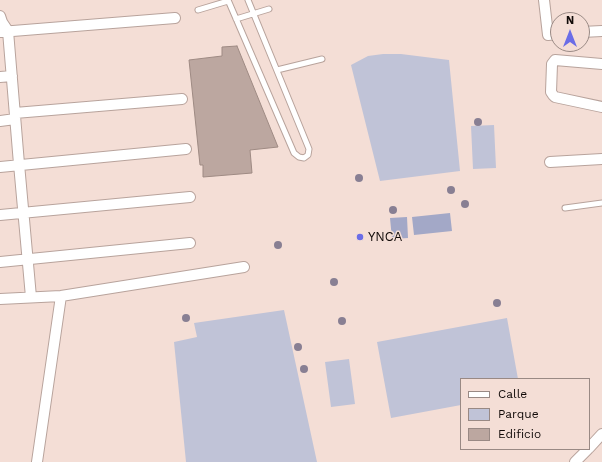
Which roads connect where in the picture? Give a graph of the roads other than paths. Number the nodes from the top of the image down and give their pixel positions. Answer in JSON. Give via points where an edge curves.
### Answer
{"nodes":[{"id":1,"x":228,"y":0,"type":"edge"},
{"id":2,"x":248,"y":0,"type":"edge"},
{"id":3,"x":544,"y":0,"type":"edge"},
{"id":4,"x":269,"y":9,"type":"dead end"},
{"id":5,"x":198,"y":10,"type":"dead end"},
{"id":6,"x":254,"y":14,"type":"junction"},
{"id":7,"x":0,"y":16,"type":"edge"},
{"id":8,"x":175,"y":18,"type":"dead end"},
{"id":9,"x":236,"y":19,"type":"junction"},
{"id":10,"x":602,"y":31,"type":"edge"},
{"id":11,"x":4,"y":32,"type":"edge"},
{"id":12,"x":590,"y":32,"type":"edge"},
{"id":13,"x":550,"y":35,"type":"edge"},
{"id":14,"x":322,"y":59,"type":"dead end"},
{"id":15,"x":602,"y":64,"type":"edge"},
{"id":16,"x":276,"y":70,"type":"junction"},
{"id":17,"x":12,"y":76,"type":"junction"},
{"id":18,"x":0,"y":77,"type":"edge"},
{"id":19,"x":182,"y":99,"type":"dead end"},
{"id":20,"x":602,"y":107,"type":"edge"},
{"id":21,"x":15,"y":116,"type":"junction"},
{"id":22,"x":0,"y":121,"type":"edge"},
{"id":23,"x":186,"y":149,"type":"dead end"},
{"id":24,"x":602,"y":159,"type":"edge"},
{"id":25,"x":550,"y":162,"type":"dead end"},
{"id":26,"x":19,"y":164,"type":"junction"},
{"id":27,"x":0,"y":166,"type":"edge"},
{"id":28,"x":190,"y":197,"type":"dead end"},
{"id":29,"x":602,"y":203,"type":"edge"},
{"id":30,"x":565,"y":208,"type":"dead end"},
{"id":31,"x":24,"y":213,"type":"junction"},
{"id":32,"x":0,"y":215,"type":"edge"},
{"id":33,"x":190,"y":243,"type":"dead end"},
{"id":34,"x":28,"y":260,"type":"junction"},
{"id":35,"x":0,"y":262,"type":"edge"},
{"id":36,"x":244,"y":267,"type":"dead end"},
{"id":37,"x":61,"y":296,"type":"junction"},
{"id":38,"x":31,"y":297,"type":"junction"},
{"id":39,"x":0,"y":299,"type":"edge"},
{"id":40,"x":602,"y":434,"type":"edge"},
{"id":41,"x":590,"y":446,"type":"edge"},
{"id":42,"x":586,"y":450,"type":"edge"},
{"id":43,"x":37,"y":462,"type":"edge"},
{"id":44,"x":575,"y":462,"type":"edge"}],
"edges":[{"from":1,"to":5,"type":"lane"},
{"from":1,"to":9,"type":"lane"},
{"from":2,"to":6,"type":"lane"},
{"from":3,"to":13,"type":"street","via":[[548,35]]},
{"from":4,"to":6,"type":"lane"},
{"from":6,"to":9,"type":"lane"},
{"from":6,"to":16,"type":"lane"},
{"from":7,"to":11,"type":"street"},
{"from":8,"to":11,"type":"street"},
{"from":9,"to":16,"type":"lane","via":[[294,153],[304,158],[309,149]]},
{"from":10,"to":12,"type":"street"},
{"from":11,"to":17,"type":"street"},
{"from":14,"to":16,"type":"lane"},
{"from":15,"to":20,"type":"street","via":[[555,60],[552,64],[551,92],[555,97]]},
{"from":17,"to":18,"type":"street"},
{"from":17,"to":21,"type":"street"},
{"from":19,"to":21,"type":"street"},
{"from":21,"to":22,"type":"street"},
{"from":21,"to":26,"type":"street"},
{"from":23,"to":26,"type":"street"},
{"from":24,"to":25,"type":"street"},
{"from":26,"to":27,"type":"street"},
{"from":26,"to":31,"type":"street"},
{"from":28,"to":31,"type":"street"},
{"from":29,"to":30,"type":"lane"},
{"from":31,"to":32,"type":"street"},
{"from":31,"to":34,"type":"street"},
{"from":33,"to":34,"type":"street"},
{"from":34,"to":35,"type":"street"},
{"from":34,"to":38,"type":"street"},
{"from":36,"to":37,"type":"street"},
{"from":37,"to":38,"type":"street"},
{"from":37,"to":43,"type":"street"},
{"from":38,"to":39,"type":"street"},
{"from":40,"to":41,"type":"street"},
{"from":42,"to":44,"type":"street"}]}
